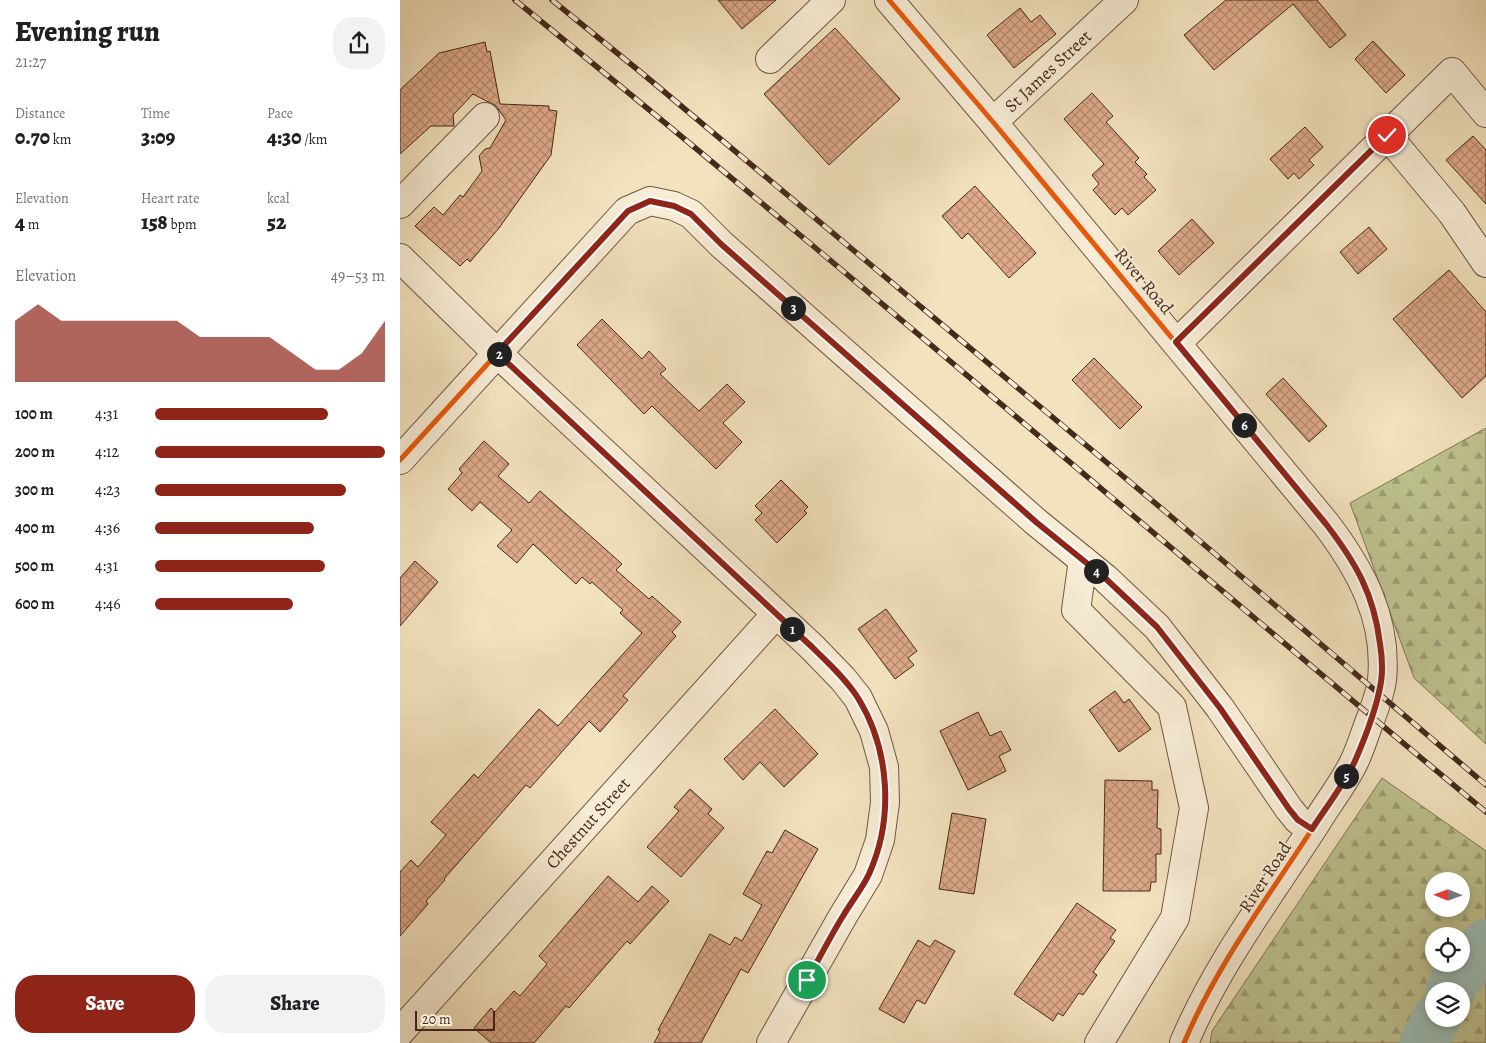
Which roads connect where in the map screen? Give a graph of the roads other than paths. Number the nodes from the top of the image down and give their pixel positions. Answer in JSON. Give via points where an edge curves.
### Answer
{"nodes":[{"id":1,"x":831,"y":0,"type":"edge"},
{"id":2,"x":889,"y":0,"type":"edge"},
{"id":3,"x":1124,"y":0,"type":"edge"},
{"id":4,"x":770,"y":59,"type":"dead end"},
{"id":5,"x":1486,"y":114,"type":"edge"},
{"id":6,"x":485,"y":117,"type":"dead end"},
{"id":7,"x":993,"y":122,"type":"junction"},
{"id":8,"x":1387,"y":135,"type":"junction"},
{"id":9,"x":400,"y":204,"type":"edge"},
{"id":10,"x":400,"y":258,"type":"edge"},
{"id":11,"x":1486,"y":264,"type":"edge"},
{"id":12,"x":1176,"y":342,"type":"junction"},
{"id":13,"x":497,"y":353,"type":"junction"},
{"id":14,"x":400,"y":460,"type":"edge"},
{"id":15,"x":1083,"y":560,"type":"junction"},
{"id":16,"x":776,"y":614,"type":"junction"},
{"id":17,"x":1312,"y":829,"type":"junction"},
{"id":18,"x":400,"y":1032,"type":"edge"},
{"id":19,"x":771,"y":1043,"type":"edge"},
{"id":20,"x":1099,"y":1043,"type":"edge"},
{"id":21,"x":1184,"y":1043,"type":"edge"}],
"edges":[{"from":1,"to":4,"type":"street"},
{"from":2,"to":7,"type":"street","name":"River Road"},
{"from":3,"to":7,"type":"street","name":"St James Street"},
{"from":5,"to":8,"type":"street","via":[[1452,72]]},
{"from":6,"to":9,"type":"street"},
{"from":7,"to":12,"type":"street","name":"River Road"},
{"from":8,"to":11,"type":"street","via":[[1452,213]]},
{"from":8,"to":12,"type":"street"},
{"from":10,"to":13,"type":"street"},
{"from":12,"to":17,"type":"street","name":"River Road","via":[[1348,553],[1366,585],[1377,620],[1382,681],[1374,711],[1354,762]]},
{"from":13,"to":14,"type":"street"},
{"from":13,"to":15,"type":"street","via":[[628,211],[650,201],[674,206],[691,214],[721,244]]},
{"from":13,"to":16,"type":"street"},
{"from":15,"to":17,"type":"street","via":[[1157,627],[1220,708],[1289,809]]},
{"from":15,"to":20,"type":"street","via":[[1076,610],[1172,707],[1194,808],[1175,918]]},
{"from":16,"to":18,"type":"street","name":"Chestnut Street"},
{"from":16,"to":19,"type":"street","via":[[843,679],[858,698],[874,731],[884,767],[885,803],[880,840],[868,875]]},
{"from":17,"to":21,"type":"street","name":"River Road","via":[[1200,1005]]}]}
